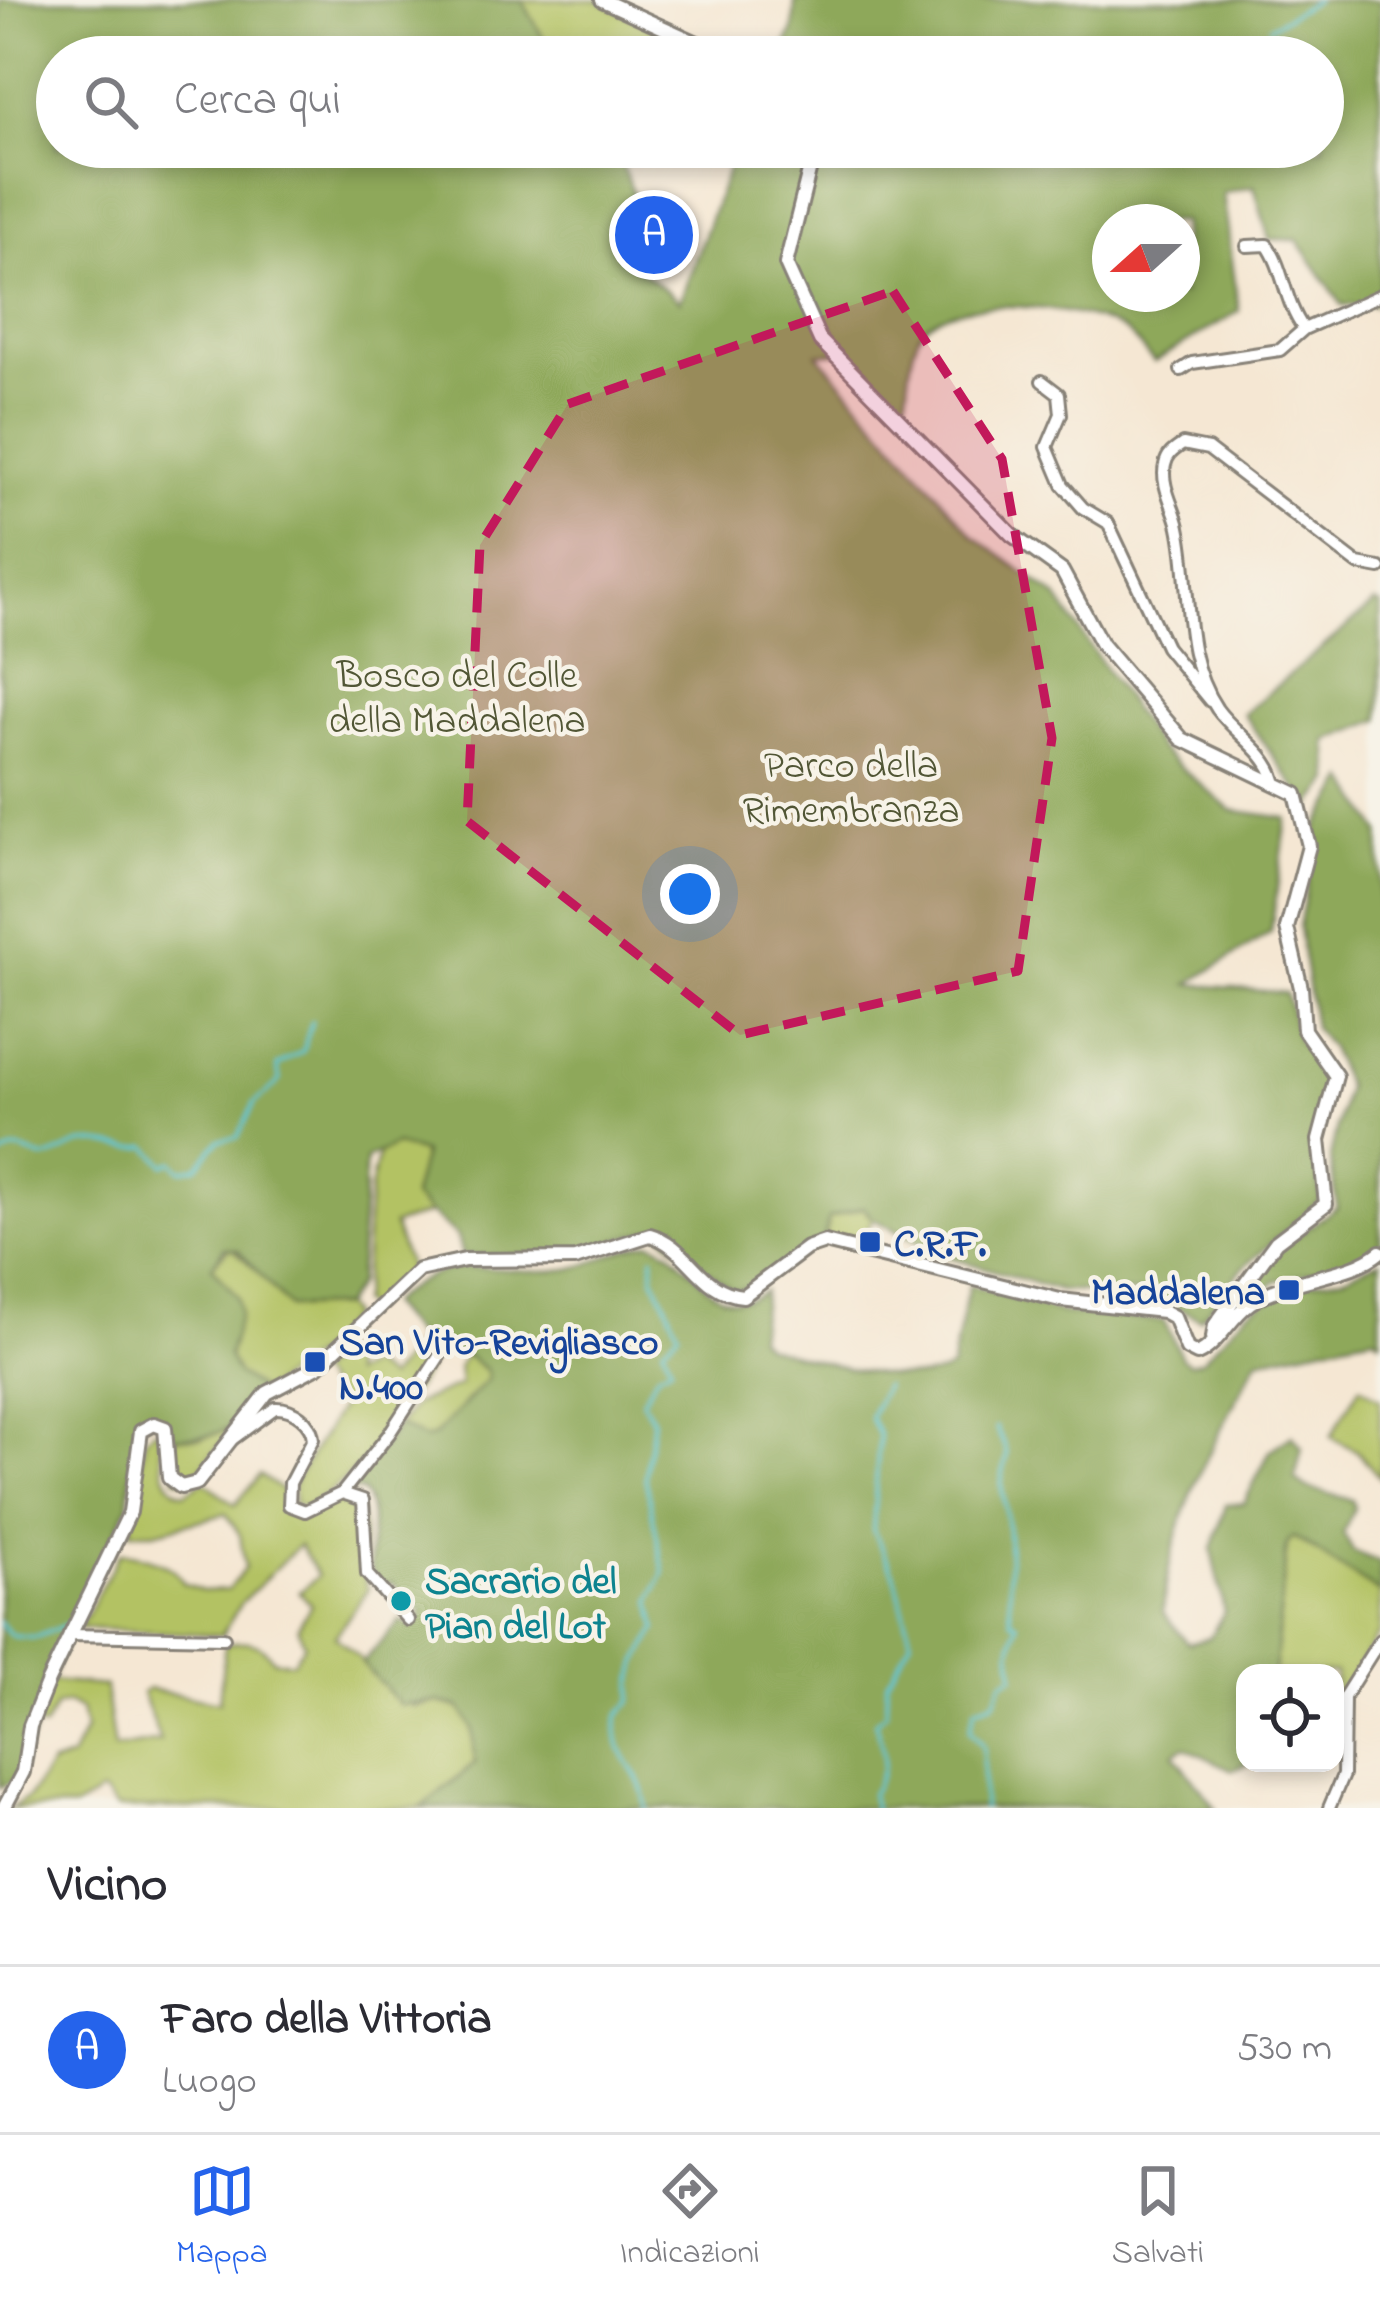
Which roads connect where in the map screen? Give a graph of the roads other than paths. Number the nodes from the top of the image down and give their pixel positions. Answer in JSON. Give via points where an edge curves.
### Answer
{"nodes":[{"id":1,"x":602,"y":0,"type":"edge"},
{"id":2,"x":625,"y":7,"type":"edge"},
{"id":3,"x":677,"y":36,"type":"edge"},
{"id":4,"x":809,"y":168,"type":"edge"},
{"id":5,"x":1247,"y":245,"type":"dead end"},
{"id":6,"x":1380,"y":296,"type":"edge"},
{"id":7,"x":1304,"y":329,"type":"junction"},
{"id":8,"x":1180,"y":370,"type":"dead end"},
{"id":9,"x":1042,"y":381,"type":"dead end"},
{"id":10,"x":1380,"y":568,"type":"edge"},
{"id":11,"x":1216,"y":708,"type":"junction"},
{"id":12,"x":1275,"y":780,"type":"junction"},
{"id":13,"x":1380,"y":1252,"type":"edge"},
{"id":14,"x":1213,"y":1336,"type":"junction"},
{"id":15,"x":440,"y":1355,"type":"dead end"},
{"id":16,"x":232,"y":1438,"type":"junction"},
{"id":17,"x":341,"y":1493,"type":"junction"},
{"id":18,"x":407,"y":1620,"type":"dead end"},
{"id":19,"x":69,"y":1634,"type":"junction"},
{"id":20,"x":224,"y":1638,"type":"dead end"},
{"id":21,"x":1380,"y":1640,"type":"edge"},
{"id":22,"x":4,"y":1808,"type":"edge"},
{"id":23,"x":1328,"y":1808,"type":"edge"}],
"edges":[{"from":1,"to":2,"type":"street"},
{"from":2,"to":3,"type":"street"},
{"from":4,"to":12,"type":"street","via":[[786,253],[820,340],[1012,535],[1062,571],[1102,645],[1182,740]]},
{"from":5,"to":7,"type":"street","via":[[1267,245],[1274,255]]},
{"from":6,"to":7,"type":"street"},
{"from":7,"to":8,"type":"street","via":[[1280,350]]},
{"from":9,"to":11,"type":"street","via":[[1059,394],[1061,413],[1047,447],[1063,485],[1108,523],[1166,646]]},
{"from":10,"to":11,"type":"street","via":[[1358,564],[1208,448],[1183,444],[1170,453],[1163,468],[1179,525],[1187,620]]},
{"from":11,"to":12,"type":"street"},
{"from":12,"to":14,"type":"street","via":[[1296,794],[1309,836],[1287,928],[1304,1030],[1336,1076],[1319,1140],[1328,1198],[1270,1248]]},
{"from":13,"to":14,"type":"street","via":[[1348,1270],[1294,1281]]},
{"from":14,"to":16,"type":"street","via":[[1197,1354],[1163,1310],[1060,1300],[825,1242],[734,1296],[703,1278],[676,1246],[642,1235],[574,1259],[465,1260],[419,1270],[318,1366],[267,1393]]},
{"from":15,"to":17,"type":"street"},
{"from":16,"to":17,"type":"street","via":[[275,1408],[292,1410],[314,1434],[290,1483],[290,1505],[305,1511]]},
{"from":16,"to":19,"type":"street","via":[[202,1479],[181,1487],[167,1472],[165,1427],[141,1431],[130,1512]]},
{"from":17,"to":18,"type":"street","via":[[363,1500],[367,1574]]},
{"from":19,"to":20,"type":"street"},
{"from":19,"to":22,"type":"street"},
{"from":21,"to":23,"type":"street","via":[[1344,1697],[1343,1775]]}]}
